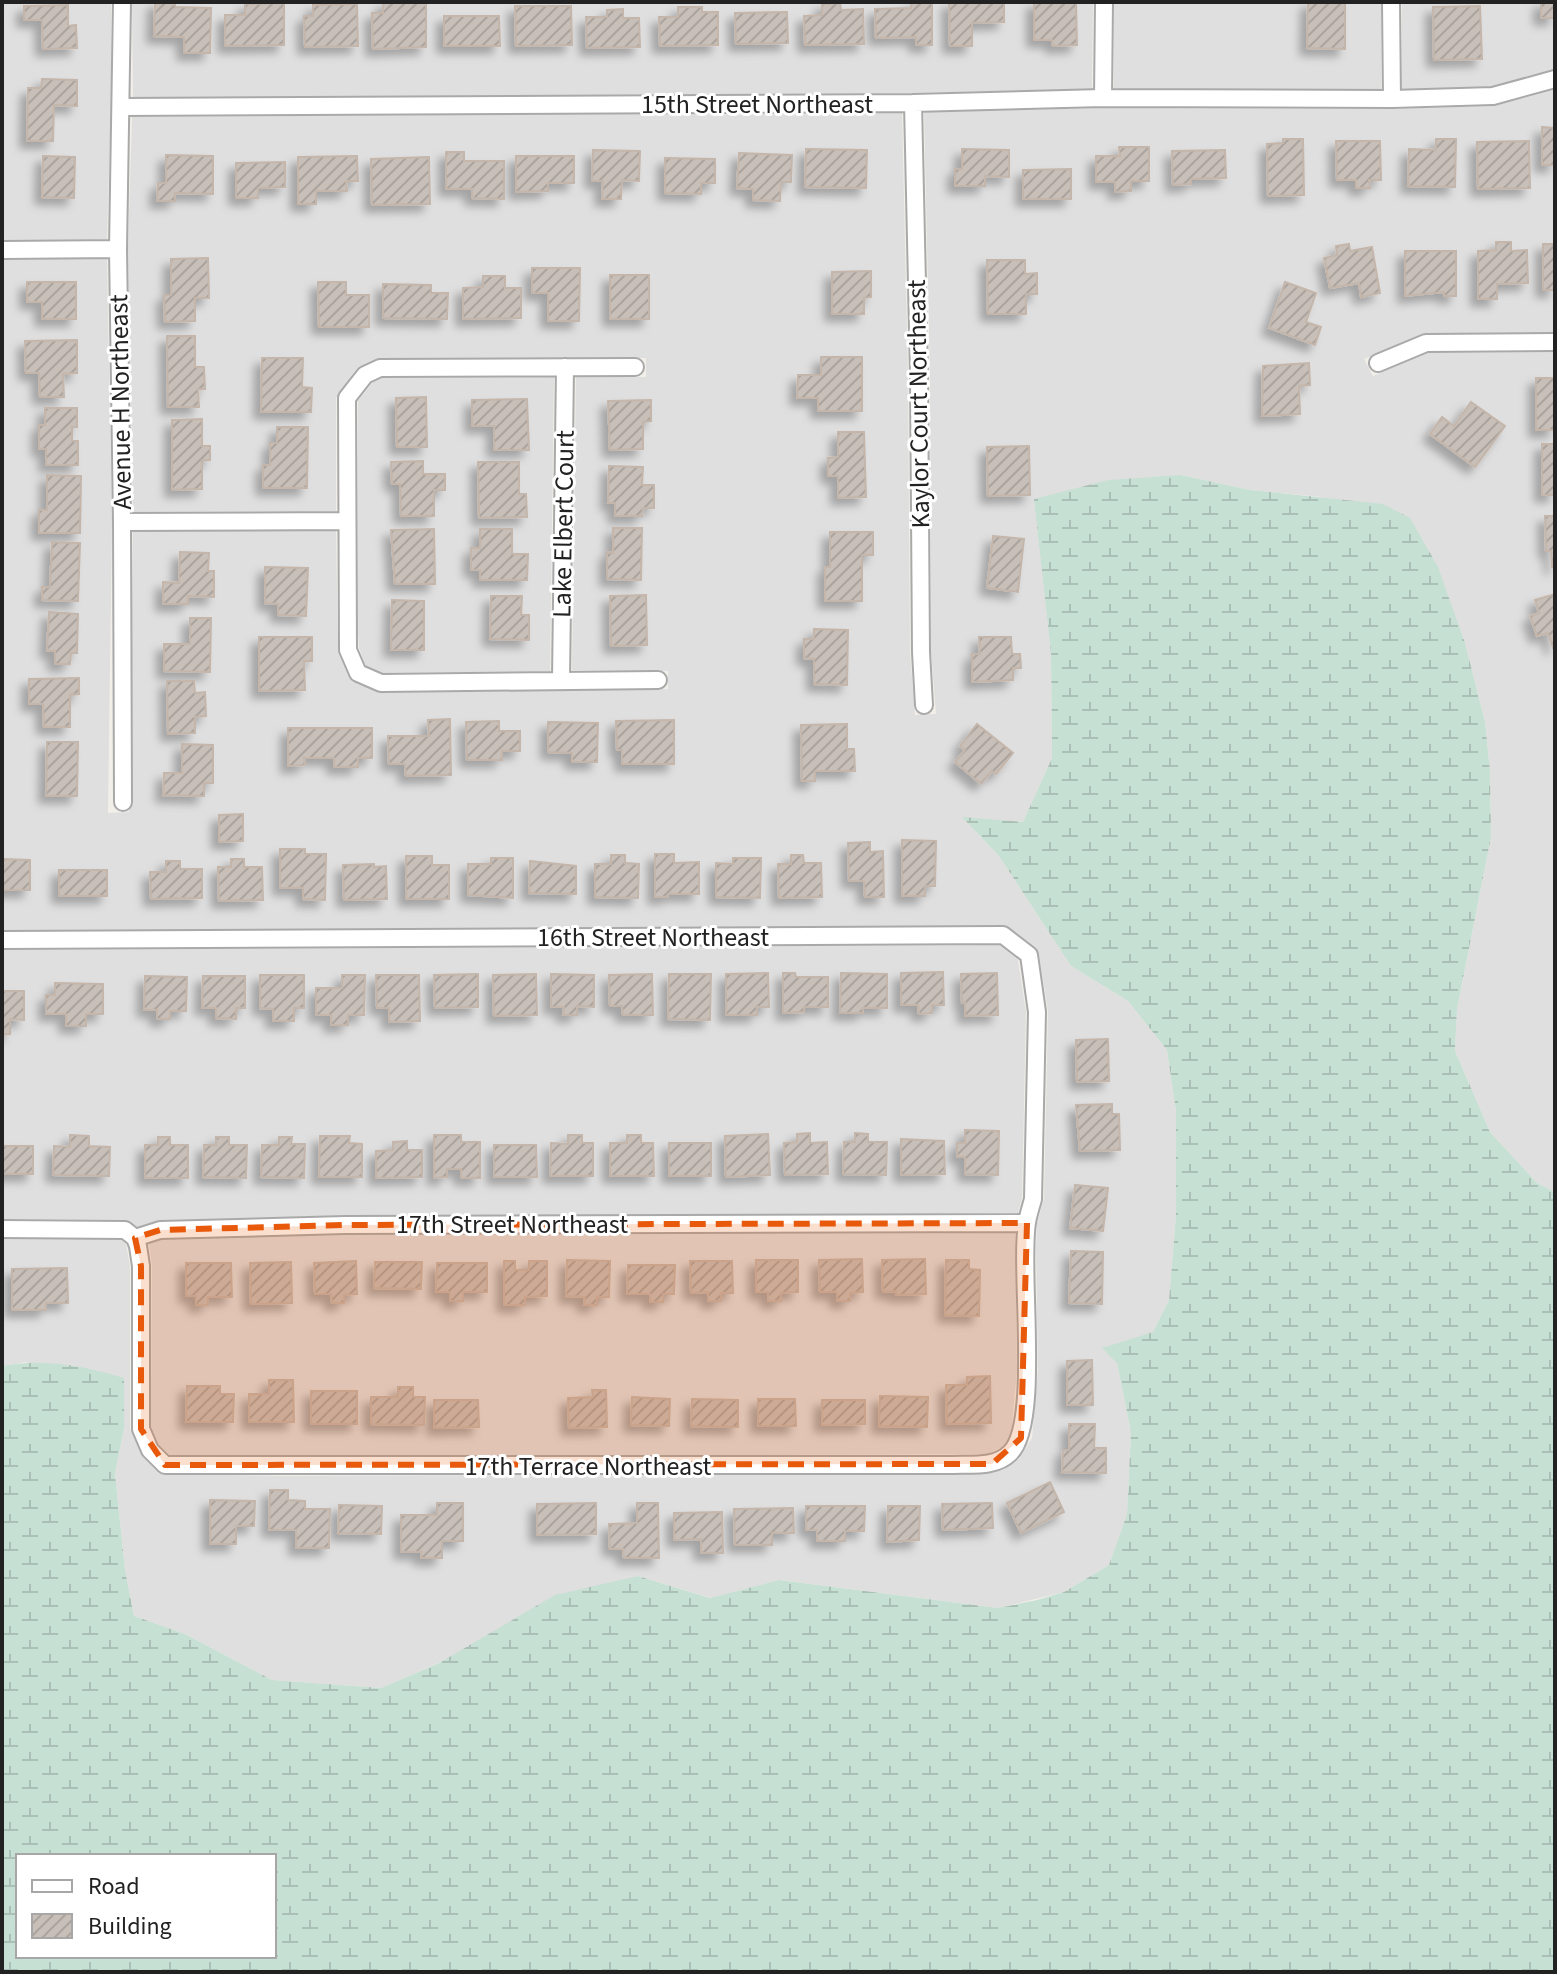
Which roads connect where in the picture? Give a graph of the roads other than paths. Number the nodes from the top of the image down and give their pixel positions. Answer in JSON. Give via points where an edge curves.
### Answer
{"nodes":[{"id":1,"x":122,"y":2,"type":"edge"},
{"id":2,"x":1104,"y":2,"type":"edge"},
{"id":3,"x":1391,"y":2,"type":"edge"},
{"id":4,"x":1555,"y":79,"type":"edge"},
{"id":5,"x":1103,"y":98,"type":"junction"},
{"id":6,"x":1392,"y":99,"type":"junction"},
{"id":7,"x":913,"y":103,"type":"junction"},
{"id":8,"x":122,"y":107,"type":"junction"},
{"id":9,"x":118,"y":249,"type":"junction"},
{"id":10,"x":2,"y":250,"type":"edge"},
{"id":11,"x":1555,"y":342,"type":"edge"},
{"id":12,"x":1378,"y":363,"type":"dead end"},
{"id":13,"x":565,"y":367,"type":"junction"},
{"id":14,"x":635,"y":367,"type":"dead end"},
{"id":15,"x":347,"y":521,"type":"junction"},
{"id":16,"x":122,"y":522,"type":"junction"},
{"id":17,"x":561,"y":680,"type":"junction"},
{"id":18,"x":658,"y":680,"type":"dead end"},
{"id":19,"x":924,"y":705,"type":"dead end"},
{"id":20,"x":123,"y":802,"type":"dead end"},
{"id":21,"x":2,"y":940,"type":"edge"},
{"id":22,"x":1027,"y":1223,"type":"junction"},
{"id":23,"x":2,"y":1229,"type":"edge"},
{"id":24,"x":135,"y":1238,"type":"junction"}],
"edges":[{"from":1,"to":8,"type":"street","name":"Avenue H Northeast"},
{"from":2,"to":5,"type":"street"},
{"from":3,"to":6,"type":"street"},
{"from":4,"to":6,"type":"street","name":"15th Street Northeast","via":[[1493,96]]},
{"from":5,"to":6,"type":"street","name":"15th Street Northeast"},
{"from":5,"to":7,"type":"street","name":"15th Street Northeast"},
{"from":7,"to":8,"type":"street","name":"15th Street Northeast"},
{"from":7,"to":19,"type":"street","name":"Kaylor Court Northeast"},
{"from":8,"to":9,"type":"street","name":"Avenue H Northeast"},
{"from":9,"to":10,"type":"street"},
{"from":9,"to":16,"type":"street","name":"Avenue H Northeast"},
{"from":11,"to":12,"type":"street","via":[[1426,343]]},
{"from":13,"to":14,"type":"street"},
{"from":13,"to":15,"type":"street","via":[[380,368],[365,375],[347,398]]},
{"from":13,"to":17,"type":"street","name":"Lake Elbert Court"},
{"from":15,"to":16,"type":"street"},
{"from":15,"to":17,"type":"street","via":[[348,650],[358,673],[381,683]]},
{"from":16,"to":20,"type":"street","name":"Avenue H Northeast"},
{"from":17,"to":18,"type":"street"},
{"from":21,"to":22,"type":"street","name":"16th Street Northeast","via":[[1003,935],[1029,955],[1037,1012],[1033,1199]]},
{"from":22,"to":24,"type":"street","name":"17th Street Northeast","via":[[330,1226],[160,1230]]},
{"from":22,"to":24,"type":"street","name":"17th Terrace Northeast","via":[[1028,1369],[1021,1438],[1010,1454],[992,1464],[952,1465],[165,1465],[150,1450],[141,1429],[141,1266]]},
{"from":23,"to":24,"type":"street","name":"17th Street Northeast","via":[[125,1230]]}]}
